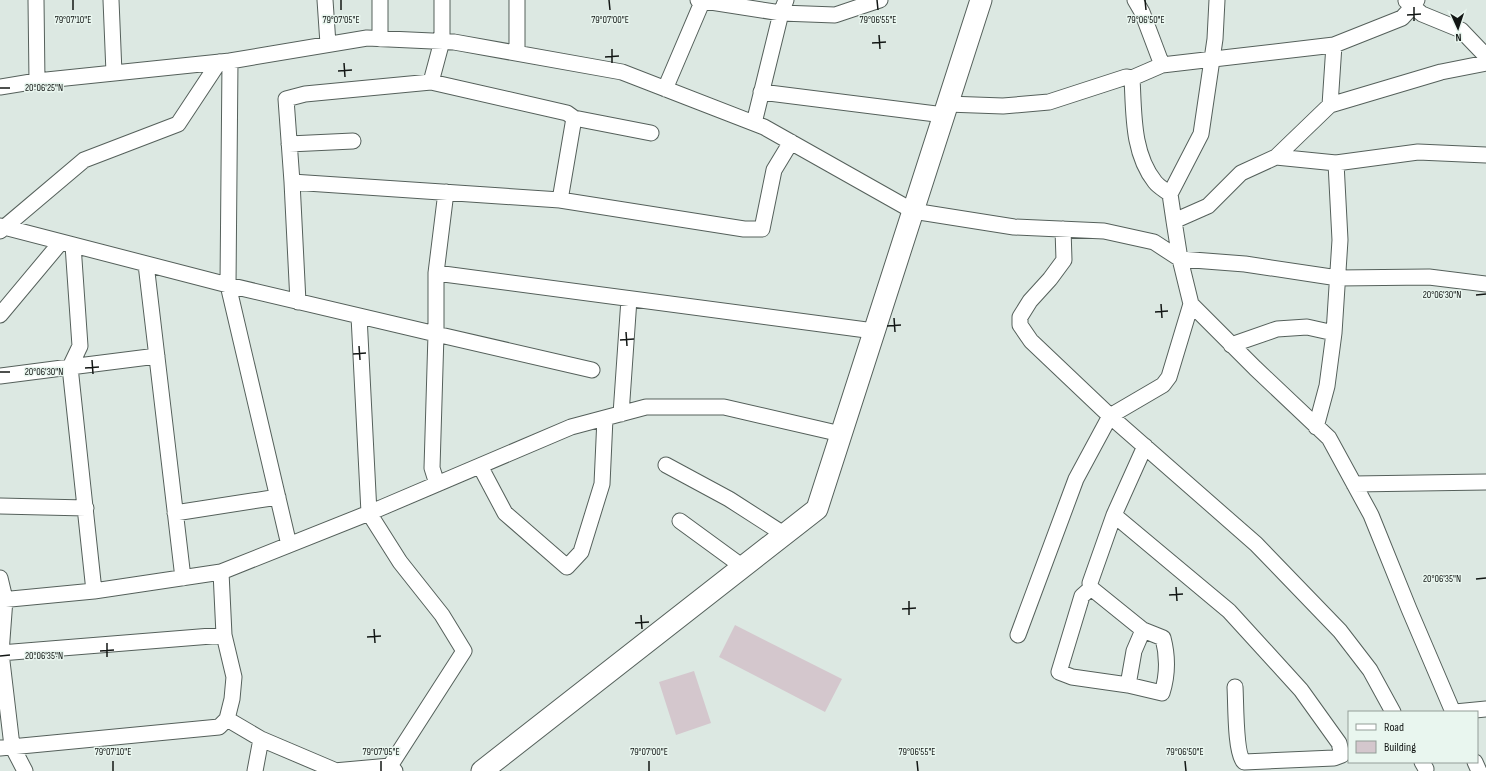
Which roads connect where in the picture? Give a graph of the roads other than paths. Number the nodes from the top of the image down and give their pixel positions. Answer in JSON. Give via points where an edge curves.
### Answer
{"nodes":[{"id":1,"x":36,"y":0,"type":"edge"},
{"id":2,"x":111,"y":0,"type":"edge"},
{"id":3,"x":325,"y":0,"type":"edge"},
{"id":4,"x":380,"y":0,"type":"edge"},
{"id":5,"x":442,"y":0,"type":"edge"},
{"id":6,"x":517,"y":0,"type":"edge"},
{"id":7,"x":698,"y":0,"type":"edge"},
{"id":8,"x":703,"y":0,"type":"edge"},
{"id":9,"x":880,"y":0,"type":"edge"},
{"id":10,"x":980,"y":0,"type":"edge"},
{"id":11,"x":1135,"y":0,"type":"edge"},
{"id":12,"x":1217,"y":0,"type":"edge"},
{"id":13,"x":1412,"y":2,"type":"edge"},
{"id":14,"x":784,"y":6,"type":"edge"},
{"id":15,"x":380,"y":38,"type":"junction"},
{"id":16,"x":442,"y":41,"type":"junction"},
{"id":17,"x":328,"y":44,"type":"junction"},
{"id":18,"x":1334,"y":45,"type":"junction"},
{"id":19,"x":517,"y":53,"type":"junction"},
{"id":20,"x":1486,"y":56,"type":"edge"},
{"id":21,"x":1212,"y":58,"type":"junction"},
{"id":22,"x":225,"y":61,"type":"junction"},
{"id":23,"x":1486,"y":63,"type":"edge"},
{"id":24,"x":1162,"y":65,"type":"junction"},
{"id":25,"x":114,"y":73,"type":"junction"},
{"id":26,"x":1132,"y":78,"type":"junction"},
{"id":27,"x":37,"y":81,"type":"junction"},
{"id":28,"x":431,"y":82,"type":"junction"},
{"id":29,"x":0,"y":87,"type":"edge"},
{"id":30,"x":665,"y":89,"type":"junction"},
{"id":31,"x":761,"y":92,"type":"junction"},
{"id":32,"x":1330,"y":104,"type":"junction"},
{"id":33,"x":945,"y":110,"type":"junction"},
{"id":34,"x":574,"y":118,"type":"junction"},
{"id":35,"x":754,"y":123,"type":"junction"},
{"id":36,"x":651,"y":133,"type":"dead end"},
{"id":37,"x":353,"y":141,"type":"dead end"},
{"id":38,"x":791,"y":142,"type":"junction"},
{"id":39,"x":289,"y":144,"type":"junction"},
{"id":40,"x":1486,"y":155,"type":"edge"},
{"id":41,"x":1276,"y":157,"type":"junction"},
{"id":42,"x":1336,"y":163,"type":"junction"},
{"id":43,"x":292,"y":182,"type":"junction"},
{"id":44,"x":446,"y":192,"type":"junction"},
{"id":45,"x":1170,"y":194,"type":"junction"},
{"id":46,"x":560,"y":200,"type":"junction"},
{"id":47,"x":913,"y":211,"type":"junction"},
{"id":48,"x":1174,"y":221,"type":"junction"},
{"id":49,"x":2,"y":228,"type":"edge"},
{"id":50,"x":1063,"y":229,"type":"junction"},
{"id":51,"x":67,"y":243,"type":"junction"},
{"id":52,"x":1180,"y":259,"type":"junction"},
{"id":53,"x":146,"y":264,"type":"junction"},
{"id":54,"x":436,"y":273,"type":"junction"},
{"id":55,"x":1338,"y":278,"type":"junction"},
{"id":56,"x":1486,"y":284,"type":"edge"},
{"id":57,"x":228,"y":285,"type":"junction"},
{"id":58,"x":628,"y":299,"type":"junction"},
{"id":59,"x":298,"y":302,"type":"junction"},
{"id":60,"x":1191,"y":304,"type":"junction"},
{"id":61,"x":0,"y":315,"type":"edge"},
{"id":62,"x":359,"y":316,"type":"junction"},
{"id":63,"x":874,"y":331,"type":"junction"},
{"id":64,"x":1334,"y":333,"type":"junction"},
{"id":65,"x":436,"y":334,"type":"junction"},
{"id":66,"x":1231,"y":345,"type":"junction"},
{"id":67,"x":157,"y":356,"type":"junction"},
{"id":68,"x":70,"y":367,"type":"junction"},
{"id":69,"x":592,"y":370,"type":"dead end"},
{"id":70,"x":0,"y":376,"type":"edge"},
{"id":71,"x":621,"y":414,"type":"junction"},
{"id":72,"x":1110,"y":416,"type":"junction"},
{"id":73,"x":605,"y":418,"type":"junction"},
{"id":74,"x":1316,"y":427,"type":"junction"},
{"id":75,"x":841,"y":434,"type":"junction"},
{"id":76,"x":1145,"y":446,"type":"junction"},
{"id":77,"x":666,"y":465,"type":"dead end"},
{"id":78,"x":480,"y":466,"type":"junction"},
{"id":79,"x":1486,"y":482,"type":"edge"},
{"id":80,"x":437,"y":484,"type":"junction"},
{"id":81,"x":1354,"y":484,"type":"junction"},
{"id":82,"x":278,"y":498,"type":"junction"},
{"id":83,"x":0,"y":506,"type":"edge"},
{"id":84,"x":86,"y":508,"type":"junction"},
{"id":85,"x":175,"y":513,"type":"junction"},
{"id":86,"x":369,"y":513,"type":"junction"},
{"id":87,"x":1114,"y":515,"type":"junction"},
{"id":88,"x":680,"y":521,"type":"dead end"},
{"id":89,"x":785,"y":535,"type":"junction"},
{"id":90,"x":289,"y":545,"type":"junction"},
{"id":91,"x":743,"y":568,"type":"junction"},
{"id":92,"x":221,"y":572,"type":"junction"},
{"id":93,"x":0,"y":578,"type":"edge"},
{"id":94,"x":183,"y":578,"type":"junction"},
{"id":95,"x":1091,"y":588,"type":"junction"},
{"id":96,"x":94,"y":591,"type":"junction"},
{"id":97,"x":3,"y":599,"type":"edge"},
{"id":98,"x":1143,"y":630,"type":"junction"},
{"id":99,"x":224,"y":635,"type":"junction"},
{"id":100,"x":1018,"y":635,"type":"dead end"},
{"id":101,"x":0,"y":653,"type":"edge"},
{"id":102,"x":1128,"y":685,"type":"junction"},
{"id":103,"x":1235,"y":687,"type":"dead end"},
{"id":104,"x":1486,"y":709,"type":"edge"},
{"id":105,"x":1393,"y":711,"type":"edge"},
{"id":106,"x":1454,"y":711,"type":"edge"},
{"id":107,"x":1465,"y":711,"type":"edge"},
{"id":108,"x":227,"y":718,"type":"junction"},
{"id":109,"x":261,"y":739,"type":"junction"},
{"id":110,"x":6,"y":747,"type":"edge"},
{"id":111,"x":392,"y":769,"type":"edge"},
{"id":112,"x":25,"y":771,"type":"edge"},
{"id":113,"x":255,"y":771,"type":"edge"},
{"id":114,"x":334,"y":771,"type":"edge"},
{"id":115,"x":482,"y":771,"type":"edge"}],
"edges":[{"from":1,"to":27,"type":"street"},
{"from":2,"to":25,"type":"street"},
{"from":3,"to":17,"type":"street"},
{"from":4,"to":15,"type":"street"},
{"from":5,"to":16,"type":"street"},
{"from":6,"to":19,"type":"street"},
{"from":7,"to":8,"type":"street"},
{"from":8,"to":14,"type":"street"},
{"from":8,"to":30,"type":"street"},
{"from":9,"to":14,"type":"street","via":[[835,16]]},
{"from":10,"to":33,"type":"street"},
{"from":11,"to":24,"type":"street"},
{"from":12,"to":21,"type":"street"},
{"from":13,"to":18,"type":"street","via":[[1402,18]]},
{"from":13,"to":20,"type":"street","via":[[1422,14],[1461,30]]},
{"from":14,"to":31,"type":"street"},
{"from":15,"to":16,"type":"street"},
{"from":15,"to":17,"type":"street"},
{"from":16,"to":19,"type":"street"},
{"from":16,"to":28,"type":"street"},
{"from":17,"to":22,"type":"street"},
{"from":18,"to":21,"type":"street"},
{"from":18,"to":32,"type":"street"},
{"from":19,"to":30,"type":"street","via":[[622,72]]},
{"from":21,"to":24,"type":"street"},
{"from":21,"to":45,"type":"street","via":[[1201,134]]},
{"from":22,"to":25,"type":"street"},
{"from":22,"to":49,"type":"street","via":[[178,124],[84,160]]},
{"from":22,"to":57,"type":"street"},
{"from":23,"to":32,"type":"street","via":[[1441,72]]},
{"from":24,"to":26,"type":"street"},
{"from":25,"to":27,"type":"street"},
{"from":26,"to":33,"type":"street","via":[[1126,77],[1049,102]]},
{"from":26,"to":45,"type":"street","via":[[1136,139],[1146,168],[1156,183]]},
{"from":27,"to":29,"type":"street"},
{"from":28,"to":34,"type":"street","via":[[567,113]]},
{"from":28,"to":39,"type":"street","via":[[305,94],[286,99]]},
{"from":30,"to":35,"type":"street"},
{"from":31,"to":33,"type":"street"},
{"from":31,"to":35,"type":"street"},
{"from":32,"to":41,"type":"street"},
{"from":33,"to":47,"type":"street"},
{"from":34,"to":36,"type":"street"},
{"from":34,"to":46,"type":"street"},
{"from":35,"to":38,"type":"street"},
{"from":37,"to":39,"type":"street"},
{"from":38,"to":46,"type":"street","via":[[774,170],[762,229],[744,229]]},
{"from":38,"to":47,"type":"street"},
{"from":39,"to":43,"type":"street"},
{"from":40,"to":42,"type":"street","via":[[1418,152]]},
{"from":41,"to":42,"type":"street"},
{"from":41,"to":48,"type":"street","via":[[1240,173],[1208,206]]},
{"from":42,"to":55,"type":"street","via":[[1340,240]]},
{"from":43,"to":44,"type":"street"},
{"from":43,"to":59,"type":"street"},
{"from":44,"to":46,"type":"street"},
{"from":44,"to":54,"type":"street"},
{"from":45,"to":48,"type":"street"},
{"from":47,"to":50,"type":"street","via":[[1014,226]]},
{"from":47,"to":63,"type":"street"},
{"from":48,"to":52,"type":"street"},
{"from":49,"to":51,"type":"street"},
{"from":50,"to":52,"type":"street","via":[[1104,231],[1154,242]]},
{"from":50,"to":72,"type":"street","via":[[1064,260],[1030,301],[1020,317],[1020,325],[1031,341]]},
{"from":51,"to":53,"type":"street"},
{"from":51,"to":61,"type":"street"},
{"from":51,"to":68,"type":"street","via":[[80,346]]},
{"from":52,"to":55,"type":"street","via":[[1245,264]]},
{"from":52,"to":60,"type":"street"},
{"from":53,"to":57,"type":"street"},
{"from":53,"to":67,"type":"street"},
{"from":54,"to":58,"type":"street"},
{"from":54,"to":65,"type":"street"},
{"from":55,"to":56,"type":"street","via":[[1429,277]]},
{"from":55,"to":64,"type":"street"},
{"from":57,"to":59,"type":"street"},
{"from":57,"to":82,"type":"street"},
{"from":58,"to":63,"type":"street"},
{"from":58,"to":71,"type":"street"},
{"from":59,"to":62,"type":"street"},
{"from":60,"to":66,"type":"street"},
{"from":60,"to":72,"type":"street","via":[[1169,377],[1163,385]]},
{"from":62,"to":65,"type":"street"},
{"from":62,"to":86,"type":"street"},
{"from":63,"to":75,"type":"street"},
{"from":64,"to":66,"type":"street","via":[[1307,327],[1277,329]]},
{"from":64,"to":74,"type":"street","via":[[1327,386]]},
{"from":65,"to":69,"type":"street"},
{"from":65,"to":80,"type":"street","via":[[432,468]]},
{"from":66,"to":74,"type":"street"},
{"from":67,"to":68,"type":"street"},
{"from":67,"to":85,"type":"street"},
{"from":68,"to":70,"type":"street"},
{"from":68,"to":84,"type":"street"},
{"from":71,"to":73,"type":"street"},
{"from":71,"to":75,"type":"street","via":[[646,408],[724,408]]},
{"from":72,"to":76,"type":"street"},
{"from":72,"to":100,"type":"street","via":[[1076,479]]},
{"from":73,"to":78,"type":"street","via":[[571,427]]},
{"from":73,"to":78,"type":"street","via":[[602,484],[581,552],[567,567],[505,513]]},
{"from":74,"to":81,"type":"street","via":[[1329,438]]},
{"from":75,"to":89,"type":"street","via":[[817,509]]},
{"from":76,"to":87,"type":"street"},
{"from":76,"to":105,"type":"street","via":[[1256,544],[1340,631],[1370,670]]},
{"from":77,"to":89,"type":"street","via":[[729,498]]},
{"from":78,"to":80,"type":"street"},
{"from":79,"to":81,"type":"street"},
{"from":80,"to":86,"type":"street"},
{"from":81,"to":106,"type":"street","via":[[1371,515]]},
{"from":82,"to":85,"type":"street"},
{"from":82,"to":90,"type":"street"},
{"from":83,"to":84,"type":"street"},
{"from":84,"to":96,"type":"street"},
{"from":85,"to":94,"type":"street"},
{"from":86,"to":90,"type":"street"},
{"from":86,"to":111,"type":"street","via":[[400,562],[442,614],[464,651]]},
{"from":87,"to":95,"type":"street","via":[[1090,583]]},
{"from":87,"to":103,"type":"street","via":[[1229,611],[1301,690],[1339,743],[1342,755],[1334,758],[1244,762],[1238,749]]},
{"from":88,"to":91,"type":"street"},
{"from":89,"to":91,"type":"street"},
{"from":90,"to":92,"type":"street"},
{"from":91,"to":115,"type":"street"},
{"from":92,"to":94,"type":"street"},
{"from":92,"to":99,"type":"street"},
{"from":93,"to":97,"type":"street"},
{"from":94,"to":96,"type":"street"},
{"from":95,"to":98,"type":"street"},
{"from":95,"to":102,"type":"street","via":[[1082,596],[1059,672],[1072,677]]},
{"from":96,"to":97,"type":"street"},
{"from":97,"to":101,"type":"street"},
{"from":98,"to":102,"type":"street","via":[[1134,651]]},
{"from":98,"to":102,"type":"street","via":[[1163,638],[1167,654],[1166,679],[1162,693]]},
{"from":99,"to":101,"type":"street"},
{"from":99,"to":108,"type":"street","via":[[234,676]]},
{"from":101,"to":110,"type":"street"},
{"from":104,"to":107,"type":"street"},
{"from":108,"to":109,"type":"street"},
{"from":108,"to":110,"type":"street","via":[[219,727]]},
{"from":109,"to":113,"type":"street"},
{"from":109,"to":114,"type":"street"},
{"from":110,"to":112,"type":"street"},
{"from":111,"to":114,"type":"street"}]}
